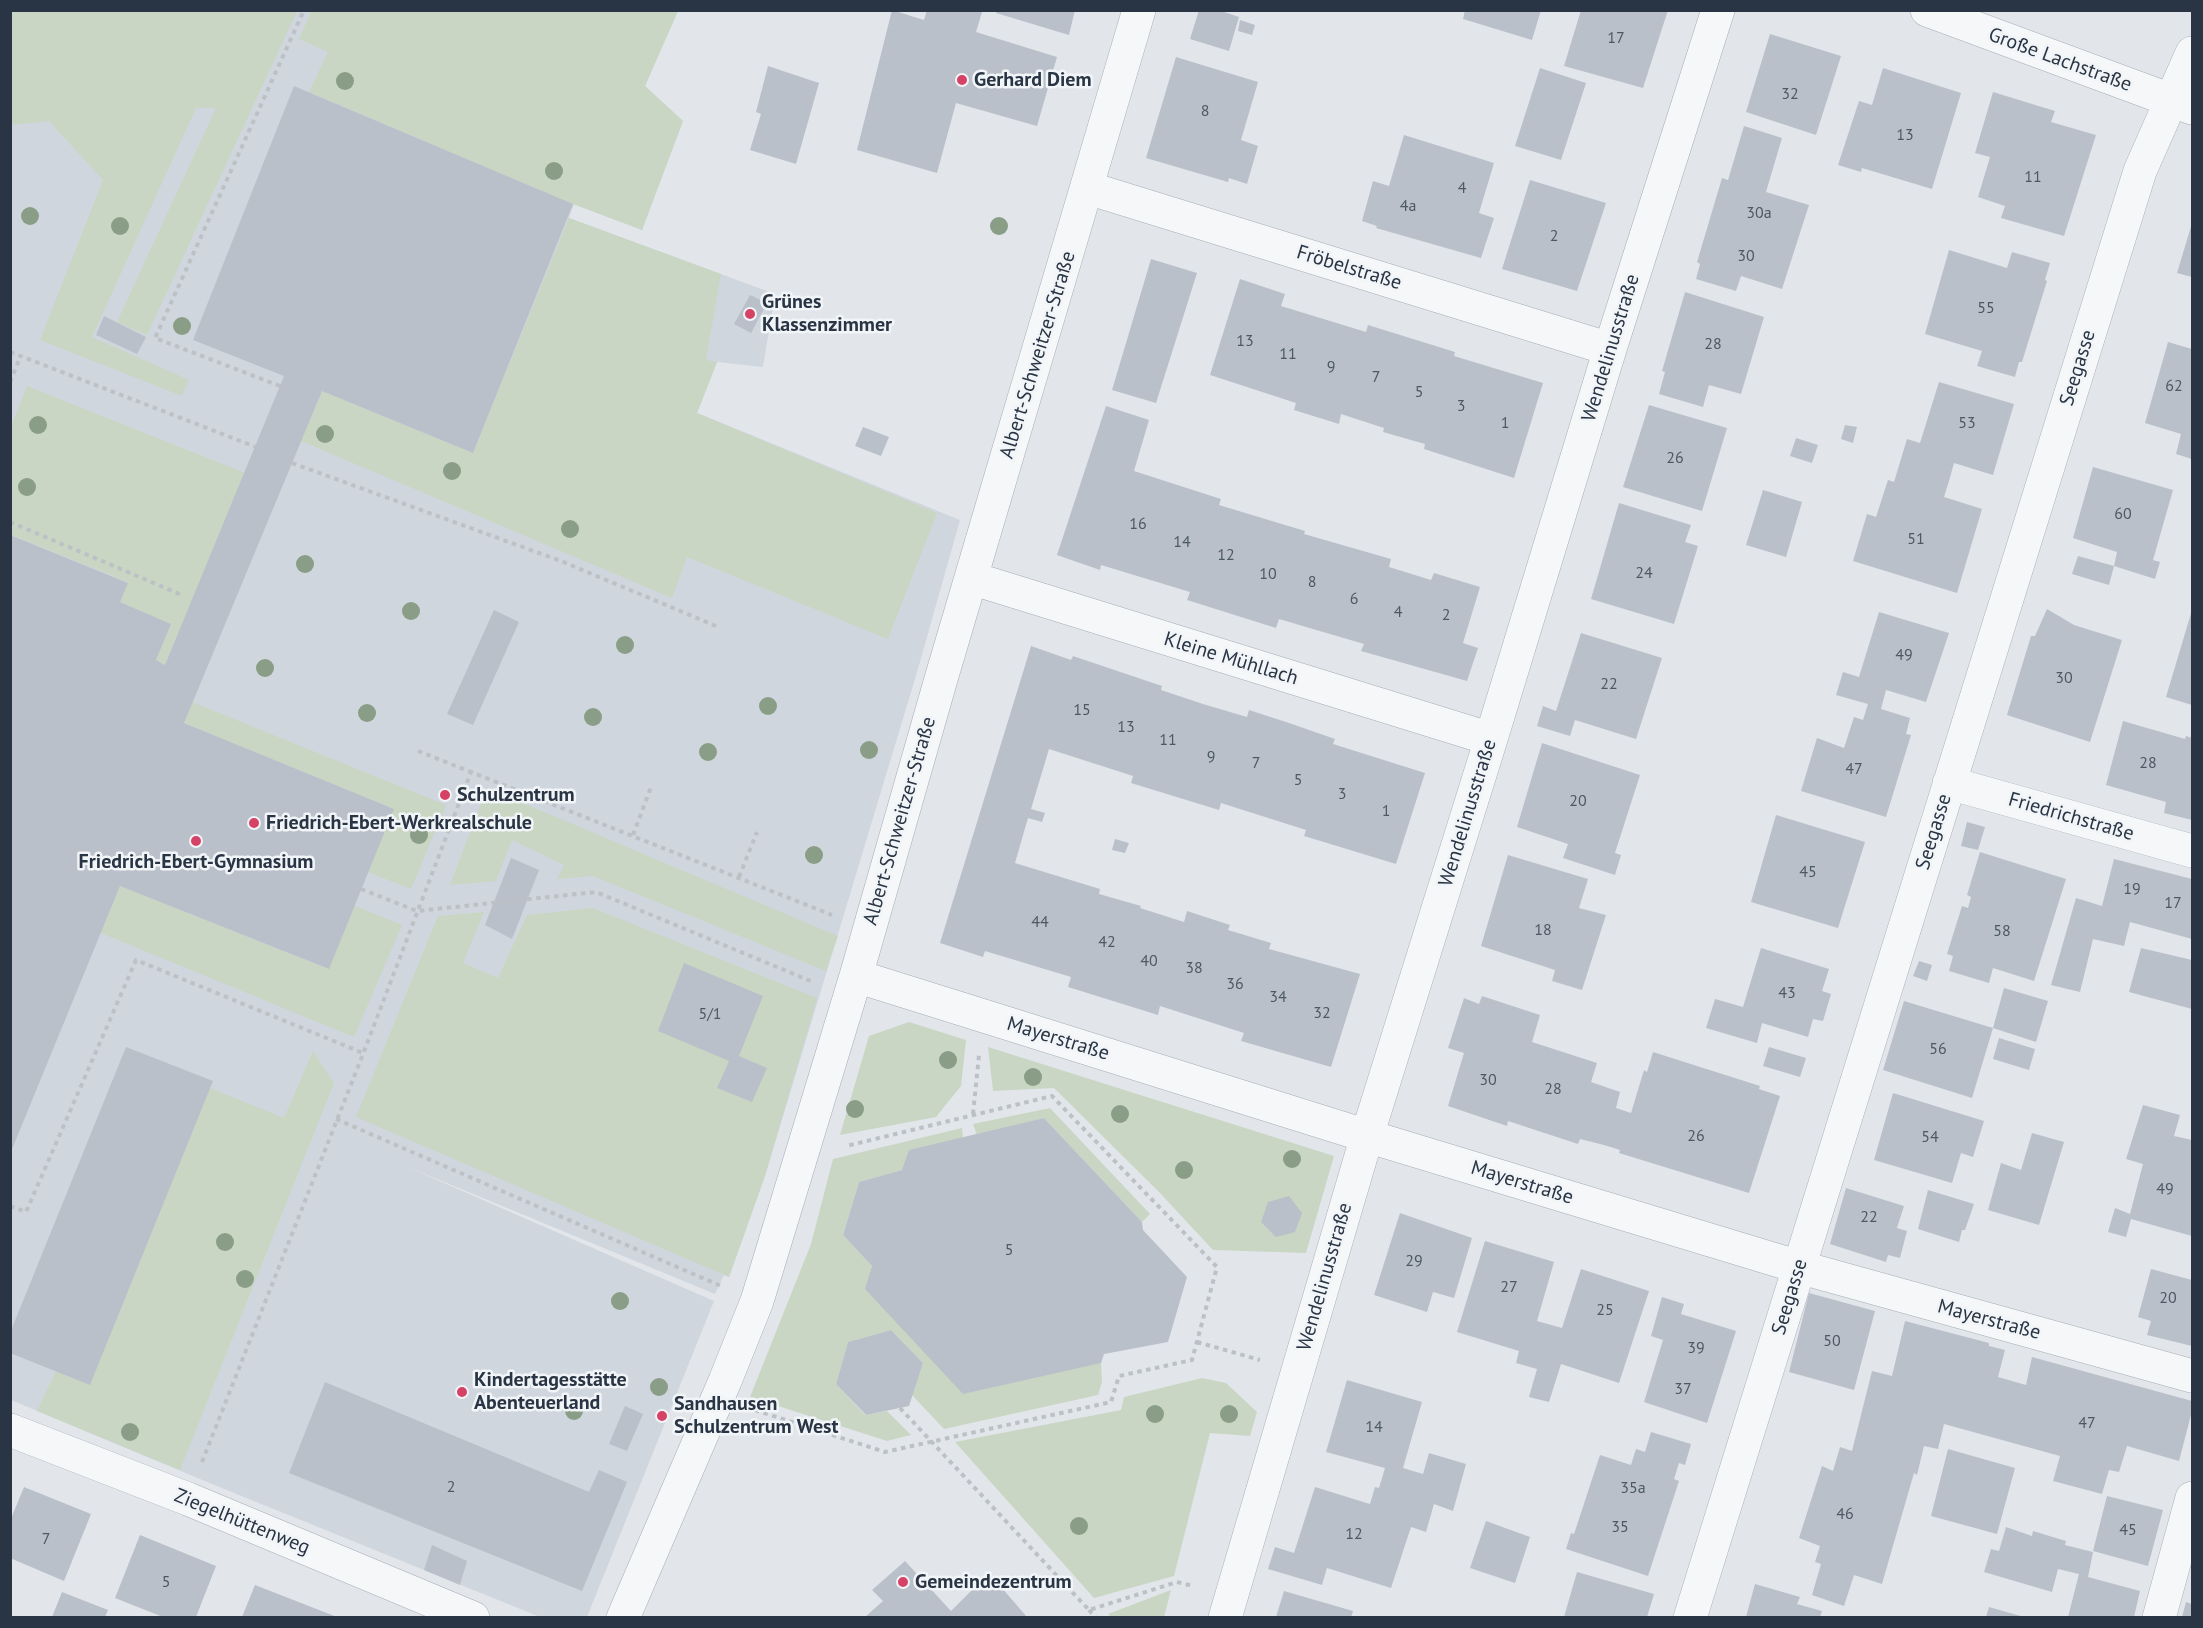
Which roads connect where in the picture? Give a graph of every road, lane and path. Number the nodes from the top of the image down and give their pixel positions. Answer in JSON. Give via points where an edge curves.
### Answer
{"nodes":[{"id":1,"x":304,"y":10,"type":"edge"},
{"id":2,"x":1139,"y":10,"type":"edge"},
{"id":3,"x":1718,"y":10,"type":"edge"},
{"id":4,"x":1928,"y":10,"type":"edge"},
{"id":5,"x":2193,"y":53,"type":"edge"},
{"id":6,"x":2182,"y":104,"type":"edge"},
{"id":7,"x":1088,"y":188,"type":"junction"},
{"id":8,"x":1610,"y":349,"type":"junction"},
{"id":9,"x":10,"y":352,"type":"edge"},
{"id":10,"x":21,"y":356,"type":"junction"},
{"id":11,"x":10,"y":382,"type":"edge"},
{"id":12,"x":280,"y":386,"type":"dead end"},
{"id":13,"x":256,"y":447,"type":"dead end"},
{"id":14,"x":292,"y":463,"type":"dead end"},
{"id":15,"x":10,"y":522,"type":"edge"},
{"id":16,"x":971,"y":578,"type":"junction"},
{"id":17,"x":182,"y":595,"type":"dead end"},
{"id":18,"x":716,"y":626,"type":"dead end"},
{"id":19,"x":1491,"y":739,"type":"junction"},
{"id":20,"x":418,"y":751,"type":"dead end"},
{"id":21,"x":471,"y":772,"type":"junction"},
{"id":22,"x":1949,"y":783,"type":"junction"},
{"id":23,"x":651,"y":787,"type":"dead end"},
{"id":24,"x":757,"y":832,"type":"dead end"},
{"id":25,"x":633,"y":835,"type":"junction"},
{"id":26,"x":2193,"y":851,"type":"edge"},
{"id":27,"x":739,"y":877,"type":"junction"},
{"id":28,"x":361,"y":889,"type":"dead end"},
{"id":29,"x":417,"y":911,"type":"junction"},
{"id":30,"x":869,"y":930,"type":"junction"},
{"id":31,"x":853,"y":986,"type":"junction"},
{"id":32,"x":983,"y":1016,"type":"junction"},
{"id":33,"x":363,"y":1054,"type":"junction"},
{"id":34,"x":973,"y":1114,"type":"junction"},
{"id":35,"x":336,"y":1119,"type":"junction"},
{"id":36,"x":1367,"y":1136,"type":"junction"},
{"id":37,"x":801,"y":1156,"type":"junction"},
{"id":38,"x":10,"y":1206,"type":"edge"},
{"id":39,"x":1799,"y":1268,"type":"junction"},
{"id":40,"x":757,"y":1301,"type":"junction"},
{"id":41,"x":1197,"y":1342,"type":"junction"},
{"id":42,"x":1297,"y":1370,"type":"junction"},
{"id":43,"x":2193,"y":1376,"type":"edge"},
{"id":44,"x":718,"y":1398,"type":"junction"},
{"id":45,"x":900,"y":1408,"type":"dead end"},
{"id":46,"x":10,"y":1430,"type":"edge"},
{"id":47,"x":931,"y":1440,"type":"junction"},
{"id":48,"x":2193,"y":1498,"type":"edge"},
{"id":49,"x":188,"y":1499,"type":"junction"},
{"id":50,"x":1229,"y":1606,"type":"edge"},
{"id":51,"x":1089,"y":1610,"type":"junction"},
{"id":52,"x":472,"y":1617,"type":"edge"},
{"id":53,"x":623,"y":1617,"type":"edge"},
{"id":54,"x":1096,"y":1617,"type":"edge"},
{"id":55,"x":1690,"y":1617,"type":"edge"},
{"id":56,"x":2159,"y":1617,"type":"edge"}],
"edges":[{"from":1,"to":12,"type":"path","via":[[155,338]]},
{"from":2,"to":7,"type":"street","name":"Albert-Schweitzer-Straße"},
{"from":3,"to":8,"type":"street","name":"Wendelinusstraße"},
{"from":4,"to":6,"type":"street","name":"Große Lachstraße"},
{"from":5,"to":6,"type":"street","name":"Seegasse"},
{"from":6,"to":22,"type":"street","name":"Seegasse","via":[[2140,171]]},
{"from":7,"to":8,"type":"street","name":"Fröbelstraße"},
{"from":7,"to":16,"type":"street","name":"Albert-Schweitzer-Straße"},
{"from":8,"to":19,"type":"street","name":"Wendelinusstraße"},
{"from":9,"to":10,"type":"path"},
{"from":10,"to":11,"type":"path"},
{"from":10,"to":13,"type":"path"},
{"from":14,"to":18,"type":"path","via":[[561,561]]},
{"from":15,"to":17,"type":"path"},
{"from":16,"to":19,"type":"street","name":"Kleine Mühllach"},
{"from":16,"to":30,"type":"street","name":"Albert-Schweitzer-Straße"},
{"from":19,"to":36,"type":"street","name":"Wendelinusstraße"},
{"from":20,"to":21,"type":"path"},
{"from":21,"to":25,"type":"path"},
{"from":21,"to":29,"type":"path"},
{"from":22,"to":26,"type":"street","name":"Friedrichstraße"},
{"from":22,"to":39,"type":"street","name":"Seegasse"},
{"from":23,"to":25,"type":"path"},
{"from":24,"to":27,"type":"path"},
{"from":25,"to":27,"type":"path"},
{"from":27,"to":30,"type":"path"},
{"from":28,"to":29,"type":"path"},
{"from":29,"to":31,"type":"path","via":[[596,892]]},
{"from":29,"to":33,"type":"path"},
{"from":30,"to":31,"type":"street","name":"Albert-Schweitzer-Straße"},
{"from":31,"to":32,"type":"street","name":"Mayerstraße"},
{"from":31,"to":37,"type":"street","name":"Albert-Schweitzer-Straße"},
{"from":32,"to":34,"type":"path"},
{"from":32,"to":36,"type":"street","name":"Mayerstraße"},
{"from":33,"to":35,"type":"path"},
{"from":33,"to":38,"type":"path","via":[[136,960],[26,1212]]},
{"from":34,"to":37,"type":"path"},
{"from":34,"to":41,"type":"path","via":[[1052,1096],[1217,1268]]},
{"from":35,"to":40,"type":"path"},
{"from":35,"to":49,"type":"path"},
{"from":36,"to":39,"type":"street","name":"Mayerstraße"},
{"from":36,"to":42,"type":"street","name":"Wendelinusstraße"},
{"from":37,"to":40,"type":"street","name":"Albert-Schweitzer-Straße"},
{"from":39,"to":43,"type":"street","name":"Mayerstraße"},
{"from":39,"to":55,"type":"street","name":"Seegasse"},
{"from":40,"to":44,"type":"street","name":"Albert-Schweitzer-Straße"},
{"from":41,"to":42,"type":"path"},
{"from":41,"to":47,"type":"path","via":[[1192,1360],[1119,1376],[1112,1402]]},
{"from":42,"to":50,"type":"street","name":"Wendelinusstraße"},
{"from":44,"to":47,"type":"path","via":[[885,1452]]},
{"from":44,"to":53,"type":"street","name":"Albert-Schweitzer-Straße"},
{"from":45,"to":47,"type":"path"},
{"from":46,"to":49,"type":"street","name":"Ziegelhüttenweg"},
{"from":47,"to":51,"type":"path"},
{"from":48,"to":56,"type":"street"},
{"from":49,"to":52,"type":"street","name":"Ziegelhüttenweg"},
{"from":50,"to":51,"type":"path","via":[[1177,1582]]},
{"from":51,"to":54,"type":"path"}]}
